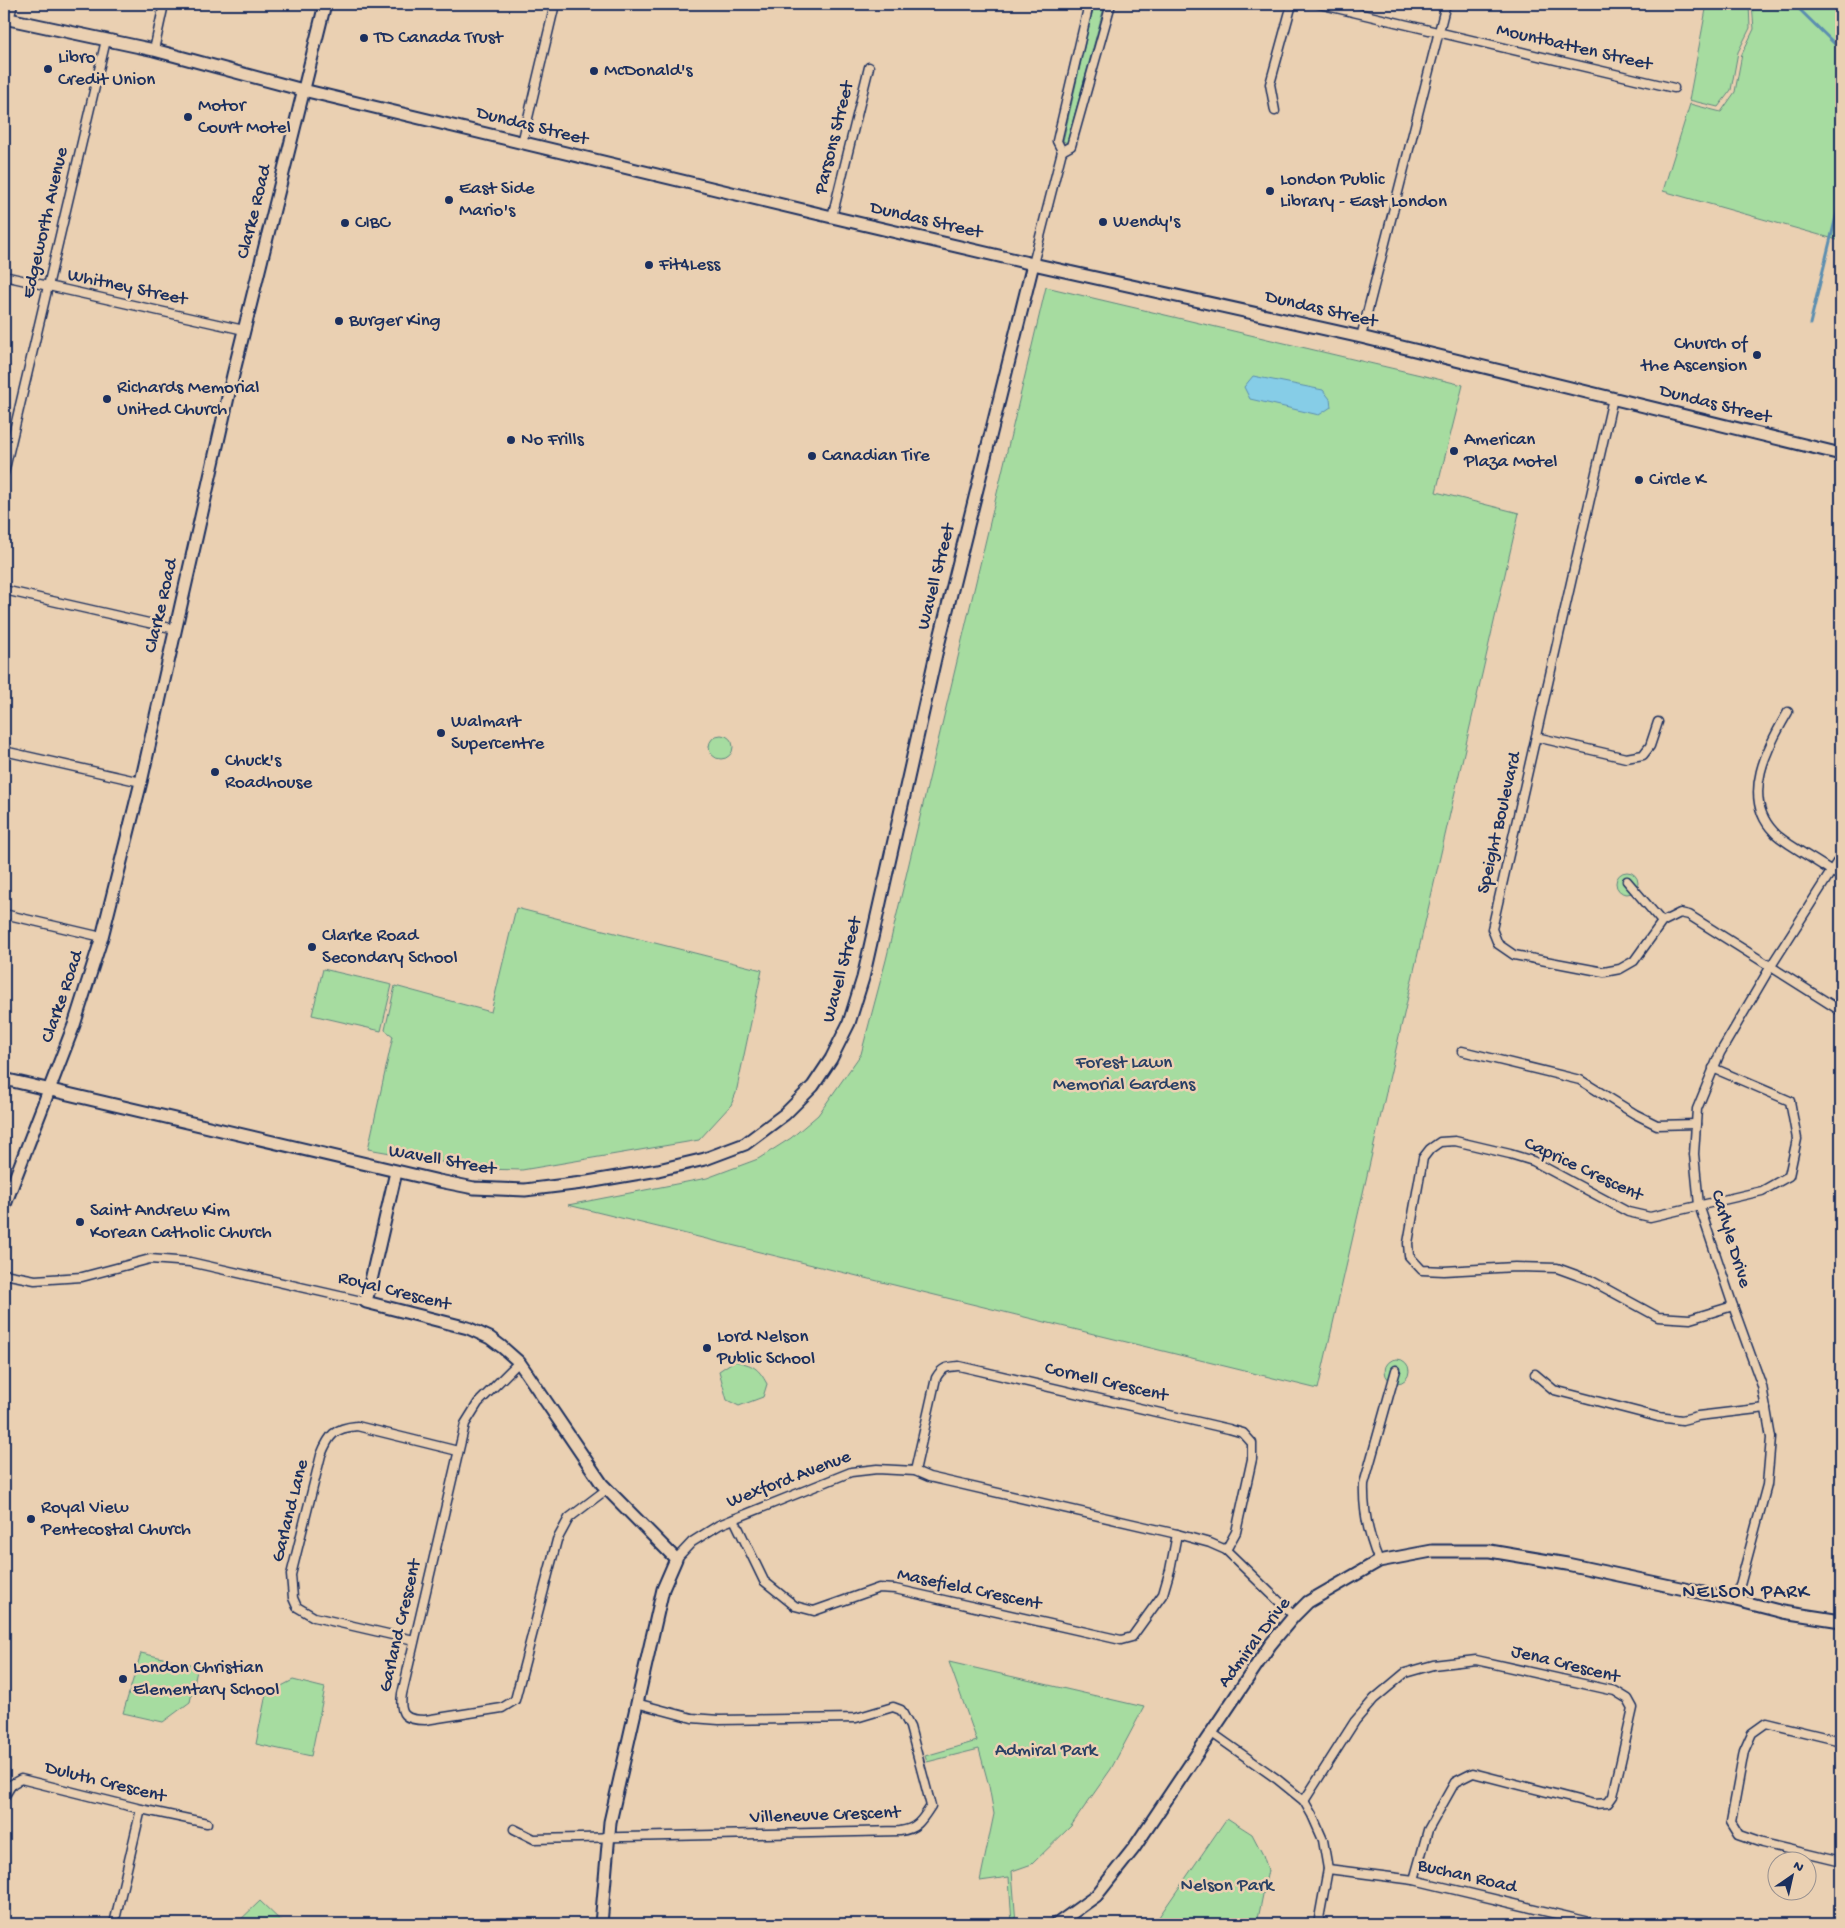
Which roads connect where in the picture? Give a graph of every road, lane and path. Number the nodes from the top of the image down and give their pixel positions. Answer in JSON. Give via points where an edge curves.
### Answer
{"nodes":[{"id":1,"x":13,"y":4,"type":"edge"},
{"id":2,"x":164,"y":4,"type":"edge"},
{"id":3,"x":324,"y":4,"type":"edge"},
{"id":4,"x":555,"y":4,"type":"edge"},
{"id":5,"x":1089,"y":4,"type":"edge"},
{"id":6,"x":1111,"y":4,"type":"edge"},
{"id":7,"x":1292,"y":4,"type":"edge"},
{"id":8,"x":1319,"y":4,"type":"edge"},
{"id":9,"x":1446,"y":4,"type":"edge"},
{"id":10,"x":6,"y":19,"type":"edge"},
{"id":11,"x":1439,"y":32,"type":"junction"},
{"id":12,"x":106,"y":40,"type":"junction"},
{"id":13,"x":154,"y":50,"type":"junction"},
{"id":14,"x":869,"y":67,"type":"dead end"},
{"id":15,"x":1674,"y":88,"type":"dead end"},
{"id":16,"x":303,"y":90,"type":"junction"},
{"id":17,"x":1275,"y":111,"type":"dead end"},
{"id":18,"x":522,"y":143,"type":"junction"},
{"id":19,"x":1062,"y":151,"type":"junction"},
{"id":20,"x":832,"y":217,"type":"junction"},
{"id":21,"x":1032,"y":264,"type":"junction"},
{"id":22,"x":4,"y":276,"type":"edge"},
{"id":23,"x":48,"y":287,"type":"junction"},
{"id":24,"x":244,"y":330,"type":"junction"},
{"id":25,"x":1361,"y":337,"type":"junction"},
{"id":26,"x":1613,"y":398,"type":"junction"},
{"id":27,"x":1841,"y":454,"type":"edge"},
{"id":28,"x":4,"y":473,"type":"edge"},
{"id":29,"x":4,"y":590,"type":"edge"},
{"id":30,"x":175,"y":629,"type":"junction"},
{"id":31,"x":1788,"y":712,"type":"dead end"},
{"id":32,"x":1658,"y":722,"type":"dead end"},
{"id":33,"x":1536,"y":737,"type":"junction"},
{"id":34,"x":4,"y":751,"type":"edge"},
{"id":35,"x":141,"y":782,"type":"junction"},
{"id":36,"x":1841,"y":856,"type":"edge"},
{"id":37,"x":1832,"y":871,"type":"junction"},
{"id":38,"x":1841,"y":877,"type":"edge"},
{"id":39,"x":1627,"y":881,"type":"dead end"},
{"id":40,"x":4,"y":914,"type":"edge"},
{"id":41,"x":1662,"y":922,"type":"junction"},
{"id":42,"x":102,"y":937,"type":"junction"},
{"id":43,"x":1771,"y":966,"type":"junction"},
{"id":44,"x":1841,"y":1011,"type":"edge"},
{"id":45,"x":1462,"y":1051,"type":"dead end"},
{"id":46,"x":1713,"y":1068,"type":"junction"},
{"id":47,"x":4,"y":1079,"type":"edge"},
{"id":48,"x":50,"y":1089,"type":"junction"},
{"id":49,"x":1696,"y":1124,"type":"junction"},
{"id":50,"x":396,"y":1172,"type":"junction"},
{"id":51,"x":1699,"y":1204,"type":"junction"},
{"id":52,"x":4,"y":1207,"type":"edge"},
{"id":53,"x":4,"y":1274,"type":"edge"},
{"id":54,"x":366,"y":1302,"type":"junction"},
{"id":55,"x":1733,"y":1306,"type":"junction"},
{"id":56,"x":519,"y":1362,"type":"junction"},
{"id":57,"x":1396,"y":1370,"type":"dead end"},
{"id":58,"x":1535,"y":1374,"type":"dead end"},
{"id":59,"x":1766,"y":1408,"type":"junction"},
{"id":60,"x":458,"y":1450,"type":"junction"},
{"id":61,"x":915,"y":1470,"type":"junction"},
{"id":62,"x":607,"y":1489,"type":"junction"},
{"id":63,"x":734,"y":1519,"type":"junction"},
{"id":64,"x":1177,"y":1534,"type":"junction"},
{"id":65,"x":1226,"y":1550,"type":"junction"},
{"id":66,"x":676,"y":1559,"type":"junction"},
{"id":67,"x":1379,"y":1561,"type":"junction"},
{"id":68,"x":1736,"y":1600,"type":"junction"},
{"id":69,"x":1294,"y":1616,"type":"junction"},
{"id":70,"x":1841,"y":1621,"type":"edge"},
{"id":71,"x":414,"y":1640,"type":"junction"},
{"id":72,"x":636,"y":1703,"type":"junction"},
{"id":73,"x":1212,"y":1733,"type":"junction"},
{"id":74,"x":1841,"y":1741,"type":"edge"},
{"id":75,"x":4,"y":1797,"type":"edge"},
{"id":76,"x":1304,"y":1801,"type":"junction"},
{"id":77,"x":141,"y":1809,"type":"junction"},
{"id":78,"x":206,"y":1823,"type":"dead end"},
{"id":79,"x":514,"y":1829,"type":"dead end"},
{"id":80,"x":610,"y":1837,"type":"junction"},
{"id":81,"x":1841,"y":1862,"type":"edge"},
{"id":82,"x":1328,"y":1869,"type":"junction"},
{"id":83,"x":1414,"y":1880,"type":"junction"},
{"id":84,"x":114,"y":1924,"type":"edge"},
{"id":85,"x":601,"y":1924,"type":"edge"},
{"id":86,"x":1057,"y":1924,"type":"edge"},
{"id":87,"x":1318,"y":1924,"type":"edge"},
{"id":88,"x":1598,"y":1924,"type":"edge"}],
"edges":[{"from":1,"to":10,"type":"street"},
{"from":2,"to":13,"type":"street"},
{"from":3,"to":16,"type":"street","name":"Clarke Road"},
{"from":4,"to":18,"type":"street"},
{"from":5,"to":19,"type":"street","via":[[1057,141]]},
{"from":6,"to":19,"type":"street","via":[[1071,146]]},
{"from":7,"to":17,"type":"street","via":[[1270,84]]},
{"from":8,"to":11,"type":"street","name":"Mountbatten Street"},
{"from":9,"to":11,"type":"street"},
{"from":10,"to":12,"type":"street","name":"Dundas Street"},
{"from":11,"to":15,"type":"street","name":"Mountbatten Street"},
{"from":11,"to":25,"type":"street"},
{"from":12,"to":13,"type":"street","name":"Dundas Street"},
{"from":12,"to":23,"type":"street","name":"Edgeworth Avenue"},
{"from":13,"to":16,"type":"street","name":"Dundas Street"},
{"from":14,"to":20,"type":"street","name":"Parsons Street"},
{"from":16,"to":18,"type":"street","name":"Dundas Street"},
{"from":16,"to":24,"type":"street","name":"Clarke Road"},
{"from":18,"to":20,"type":"street","name":"Dundas Street"},
{"from":19,"to":21,"type":"street"},
{"from":20,"to":21,"type":"street","name":"Dundas Street"},
{"from":21,"to":25,"type":"street","name":"Dundas Street"},
{"from":21,"to":50,"type":"street","name":"Wavell Street","via":[[936,654],[863,978],[849,1022],[832,1059],[813,1086],[785,1114],[746,1144],[705,1159],[658,1170],[525,1190],[474,1188]]},
{"from":22,"to":23,"type":"street","name":"Whitney Street"},
{"from":23,"to":24,"type":"street","name":"Whitney Street"},
{"from":23,"to":28,"type":"street","name":"Edgeworth Avenue"},
{"from":24,"to":30,"type":"street","name":"Clarke Road"},
{"from":25,"to":26,"type":"street","name":"Dundas Street"},
{"from":26,"to":27,"type":"street","name":"Dundas Street"},
{"from":26,"to":33,"type":"street","name":"Speight Boulevard"},
{"from":29,"to":30,"type":"street"},
{"from":30,"to":35,"type":"street","name":"Clarke Road"},
{"from":31,"to":37,"type":"street","via":[[1763,759],[1758,792],[1762,814],[1774,833]]},
{"from":32,"to":33,"type":"street","via":[[1650,746],[1643,755],[1626,758]]},
{"from":33,"to":41,"type":"street","name":"Speight Boulevard","via":[[1492,929],[1498,944],[1514,955],[1604,972],[1620,970],[1634,961]]},
{"from":34,"to":35,"type":"street"},
{"from":35,"to":42,"type":"street","name":"Clarke Road"},
{"from":36,"to":37,"type":"street","name":"Carlyle Drive"},
{"from":37,"to":38,"type":"street"},
{"from":37,"to":43,"type":"street","name":"Carlyle Drive"},
{"from":39,"to":41,"type":"street"},
{"from":40,"to":42,"type":"street"},
{"from":41,"to":43,"type":"street","via":[[1680,913],[1690,916]]},
{"from":42,"to":48,"type":"street","name":"Clarke Road"},
{"from":43,"to":44,"type":"street"},
{"from":43,"to":46,"type":"street","name":"Carlyle Drive"},
{"from":45,"to":49,"type":"street","via":[[1580,1080],[1658,1125]]},
{"from":46,"to":49,"type":"street","name":"Carlyle Drive","via":[[1696,1109]]},
{"from":46,"to":51,"type":"street","via":[[1790,1101],[1796,1140],[1789,1176],[1762,1191]]},
{"from":47,"to":48,"type":"street","name":"Wavell Street"},
{"from":48,"to":50,"type":"street","name":"Wavell Street"},
{"from":48,"to":52,"type":"street","name":"Clarke Road"},
{"from":49,"to":51,"type":"street","name":"Carlyle Drive","via":[[1694,1154]]},
{"from":50,"to":54,"type":"street"},
{"from":51,"to":55,"type":"street","name":"Carlyle Drive"},
{"from":51,"to":55,"type":"street","name":"Caprice Crescent","via":[[1650,1217],[1638,1215],[1533,1161],[1455,1141],[1440,1142],[1423,1158],[1408,1243],[1409,1256],[1422,1270],[1444,1272],[1557,1268],[1590,1280],[1658,1317],[1690,1319]]},
{"from":53,"to":54,"type":"street","name":"Royal Crescent","via":[[35,1280],[82,1277],[150,1259],[190,1262]]},
{"from":54,"to":56,"type":"street","name":"Royal Crescent","via":[[468,1328],[490,1338]]},
{"from":55,"to":59,"type":"street","name":"Carlyle Drive","via":[[1762,1386]]},
{"from":56,"to":60,"type":"street","name":"Garland Crescent","via":[[478,1404],[465,1424]]},
{"from":56,"to":62,"type":"street","name":"Royal Crescent"},
{"from":57,"to":67,"type":"street","via":[[1364,1484],[1363,1503],[1369,1537]]},
{"from":58,"to":59,"type":"street","via":[[1554,1390],[1658,1417],[1682,1420]]},
{"from":59,"to":68,"type":"street","name":"Carlyle Drive","via":[[1771,1438],[1767,1484]]},
{"from":60,"to":71,"type":"street","name":"Garland Crescent"},
{"from":60,"to":71,"type":"street","name":"Garland Lane","via":[[357,1426],[337,1430],[328,1438],[321,1455],[291,1575],[297,1607],[314,1617]]},
{"from":61,"to":63,"type":"street","name":"Wexford Avenue","via":[[851,1472]]},
{"from":61,"to":64,"type":"street","name":"Wexford Avenue","via":[[929,1477]]},
{"from":61,"to":65,"type":"street","name":"Cornell Crescent","via":[[936,1378],[946,1367],[969,1368],[1229,1429],[1244,1433],[1252,1443],[1252,1459],[1236,1532]]},
{"from":62,"to":66,"type":"street","name":"Royal Crescent"},
{"from":62,"to":71,"type":"street","name":"Garland Crescent","via":[[569,1518],[557,1540],[515,1700],[502,1708],[413,1720],[403,1714],[400,1707]]},
{"from":63,"to":64,"type":"street","name":"Masefield Crescent","via":[[764,1581],[795,1606],[814,1611],[879,1588],[895,1589],[1121,1640],[1132,1637],[1163,1594]]},
{"from":63,"to":66,"type":"street","name":"Wexford Avenue","via":[[692,1542]]},
{"from":64,"to":65,"type":"street","name":"Wexford Avenue"},
{"from":65,"to":69,"type":"street","name":"Wexford Avenue"},
{"from":66,"to":72,"type":"street","name":"Wexford Avenue","via":[[663,1590]]},
{"from":67,"to":68,"type":"street","name":"Admiral Drive","via":[[1432,1551],[1490,1551]]},
{"from":67,"to":69,"type":"street","name":"Admiral Drive","via":[[1308,1602]]},
{"from":68,"to":70,"type":"street","name":"Admiral Drive","via":[[1783,1612]]},
{"from":69,"to":73,"type":"street","name":"Admiral Drive"},
{"from":72,"to":80,"type":"street","name":"Wexford Avenue","via":[[610,1822]]},
{"from":72,"to":80,"type":"street","name":"Villeneuve Crescent","via":[[692,1718],[720,1720],[856,1718],[893,1707],[901,1710],[910,1727],[931,1806],[921,1823],[910,1830],[900,1831]]},
{"from":73,"to":76,"type":"street"},
{"from":73,"to":86,"type":"street","name":"Admiral Drive","via":[[1134,1848],[1096,1896]]},
{"from":74,"to":81,"type":"street","via":[[1766,1723],[1752,1733],[1744,1751],[1732,1822],[1739,1835]]},
{"from":75,"to":77,"type":"street","name":"Duluth Crescent","via":[[12,1784],[21,1779]]},
{"from":76,"to":82,"type":"street","via":[[1323,1840]]},
{"from":76,"to":83,"type":"street","name":"Jena Crescent","via":[[1355,1721],[1374,1699],[1405,1673],[1433,1665],[1476,1660],[1615,1691],[1628,1699],[1633,1708],[1608,1803],[1594,1804],[1473,1773],[1455,1782],[1450,1790],[1428,1830]]},
{"from":77,"to":78,"type":"street","name":"Duluth Crescent"},
{"from":77,"to":84,"type":"street"},
{"from":79,"to":80,"type":"street","name":"Villeneuve Crescent","via":[[534,1839]]},
{"from":80,"to":85,"type":"street","name":"Wexford Avenue"},
{"from":82,"to":83,"type":"street","name":"Buchan Road"},
{"from":82,"to":87,"type":"street"},
{"from":83,"to":88,"type":"street","name":"Buchan Road"}]}
